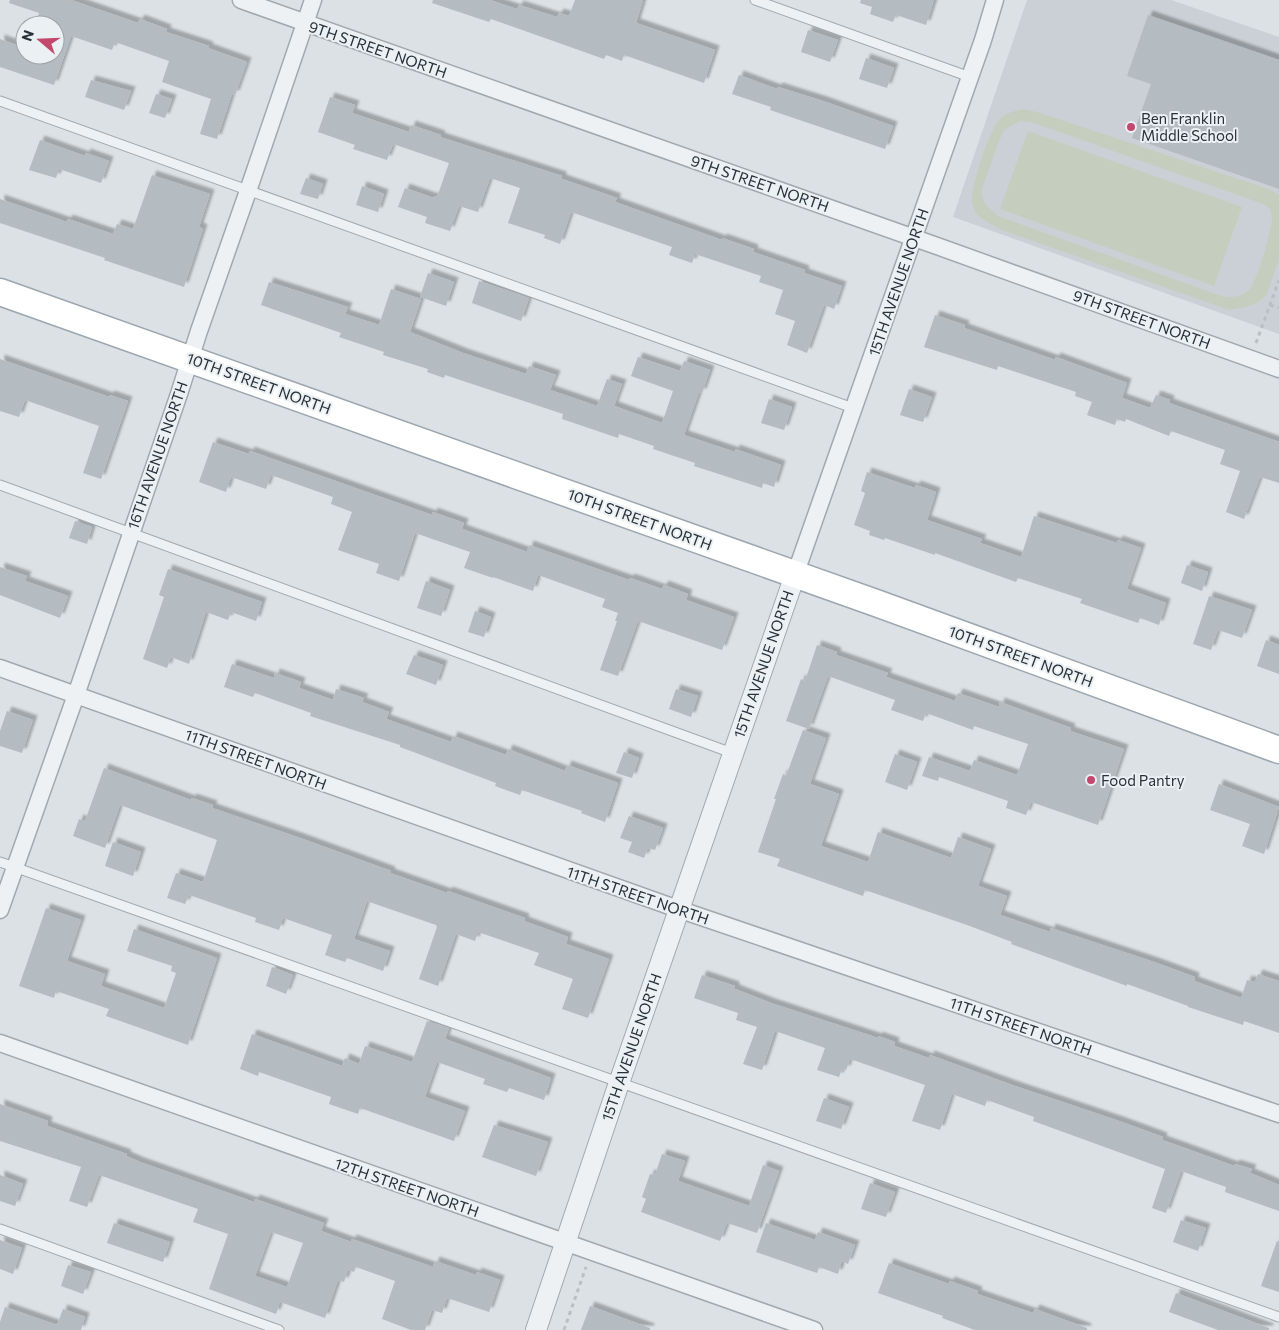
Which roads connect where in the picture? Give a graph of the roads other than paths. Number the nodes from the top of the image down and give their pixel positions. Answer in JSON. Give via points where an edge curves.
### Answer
{"nodes":[{"id":1,"x":240,"y":0,"type":"edge"},
{"id":2,"x":313,"y":0,"type":"edge"},
{"id":3,"x":755,"y":0,"type":"edge"},
{"id":4,"x":995,"y":0,"type":"edge"},
{"id":5,"x":305,"y":23,"type":"junction"},
{"id":6,"x":970,"y":77,"type":"junction"},
{"id":7,"x":0,"y":101,"type":"edge"},
{"id":8,"x":248,"y":191,"type":"junction"},
{"id":9,"x":913,"y":237,"type":"junction"},
{"id":10,"x":0,"y":292,"type":"edge"},
{"id":11,"x":190,"y":358,"type":"junction"},
{"id":12,"x":1279,"y":368,"type":"edge"},
{"id":13,"x":853,"y":408,"type":"junction"},
{"id":14,"x":0,"y":486,"type":"edge"},
{"id":15,"x":131,"y":532,"type":"junction"},
{"id":16,"x":795,"y":575,"type":"junction"},
{"id":17,"x":0,"y":668,"type":"edge"},
{"id":18,"x":76,"y":695,"type":"junction"},
{"id":19,"x":1279,"y":750,"type":"edge"},
{"id":20,"x":732,"y":753,"type":"junction"},
{"id":21,"x":7,"y":864,"type":"edge"},
{"id":22,"x":0,"y":910,"type":"edge"},
{"id":23,"x":678,"y":910,"type":"junction"},
{"id":24,"x":0,"y":1043,"type":"edge"},
{"id":25,"x":619,"y":1083,"type":"junction"},
{"id":26,"x":1279,"y":1114,"type":"edge"},
{"id":27,"x":0,"y":1229,"type":"edge"},
{"id":28,"x":566,"y":1243,"type":"junction"},
{"id":29,"x":1279,"y":1317,"type":"edge"},
{"id":30,"x":278,"y":1330,"type":"edge"},
{"id":31,"x":536,"y":1330,"type":"edge"},
{"id":32,"x":814,"y":1330,"type":"edge"}],
"edges":[{"from":1,"to":5,"type":"street","name":"9TH STREET NORTH"},
{"from":2,"to":5,"type":"street","name":"16TH AVENUE NORTH"},
{"from":3,"to":6,"type":"lane"},
{"from":4,"to":6,"type":"street","name":"15TH AVENUE NORTH"},
{"from":5,"to":8,"type":"street","name":"16TH AVENUE NORTH"},
{"from":5,"to":9,"type":"street","name":"9TH STREET NORTH"},
{"from":6,"to":9,"type":"street","name":"15TH AVENUE NORTH"},
{"from":7,"to":8,"type":"lane"},
{"from":8,"to":11,"type":"street","name":"16TH AVENUE NORTH"},
{"from":8,"to":13,"type":"lane"},
{"from":9,"to":12,"type":"street","name":"9TH STREET NORTH"},
{"from":9,"to":13,"type":"street","name":"15TH AVENUE NORTH"},
{"from":10,"to":11,"type":"main road","name":"10TH STREET NORTH"},
{"from":11,"to":15,"type":"street","name":"16TH AVENUE NORTH"},
{"from":11,"to":16,"type":"main road","name":"10TH STREET NORTH"},
{"from":13,"to":16,"type":"street","name":"15TH AVENUE NORTH"},
{"from":14,"to":15,"type":"lane"},
{"from":15,"to":18,"type":"street","name":"16TH AVENUE NORTH"},
{"from":15,"to":20,"type":"lane"},
{"from":16,"to":19,"type":"main road","name":"10TH STREET NORTH"},
{"from":16,"to":20,"type":"street","name":"15TH AVENUE NORTH"},
{"from":17,"to":18,"type":"street","name":"11TH STREET NORTH"},
{"from":18,"to":21,"type":"street","name":"16TH AVENUE NORTH"},
{"from":18,"to":23,"type":"street","name":"11TH STREET NORTH"},
{"from":20,"to":23,"type":"street","name":"15TH AVENUE NORTH"},
{"from":21,"to":22,"type":"street","name":"16TH AVENUE NORTH"},
{"from":21,"to":25,"type":"lane"},
{"from":23,"to":25,"type":"street","name":"15TH AVENUE NORTH"},
{"from":23,"to":26,"type":"street","name":"11TH STREET NORTH"},
{"from":24,"to":28,"type":"street","name":"12TH STREET NORTH"},
{"from":25,"to":28,"type":"street","name":"15TH AVENUE NORTH"},
{"from":25,"to":29,"type":"lane"},
{"from":27,"to":30,"type":"lane"},
{"from":28,"to":31,"type":"street","name":"15TH AVENUE NORTH"},
{"from":28,"to":32,"type":"street","name":"12TH STREET NORTH"}]}
